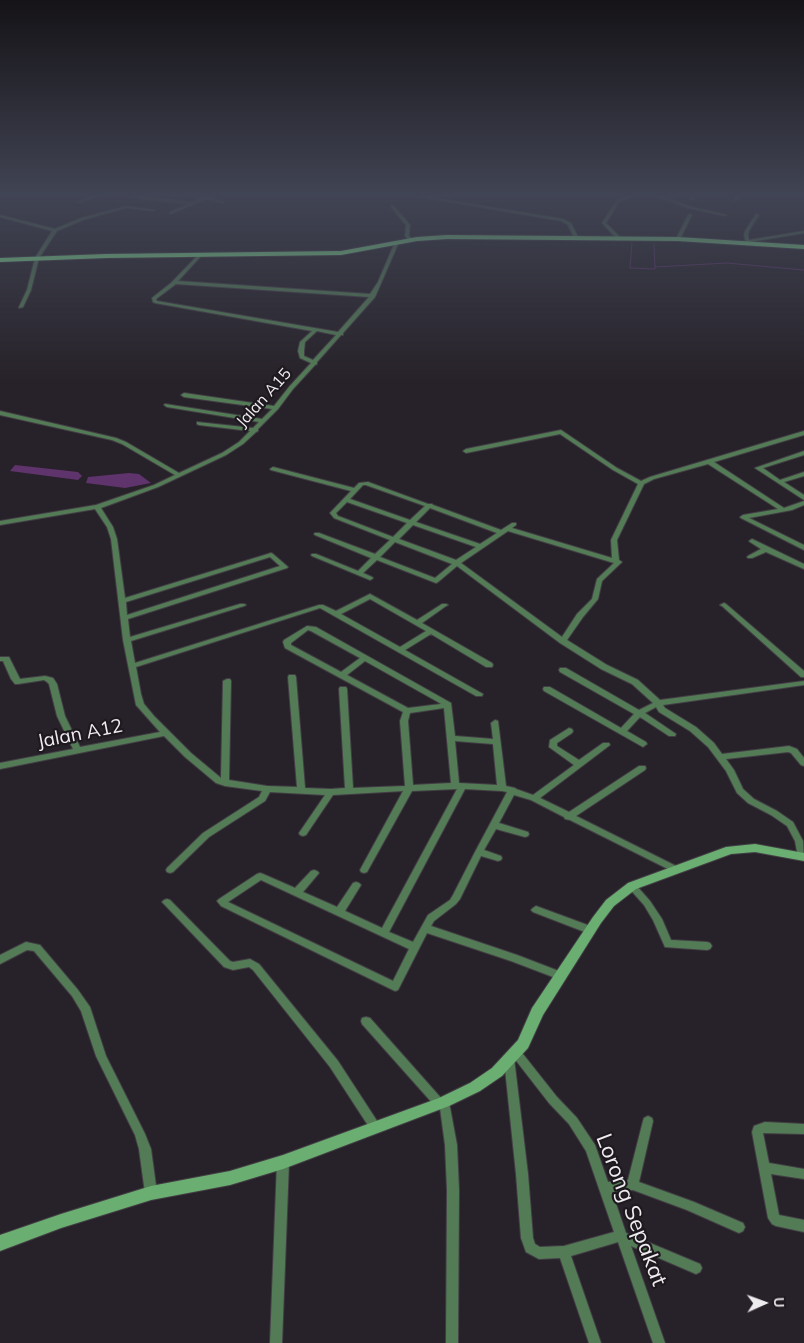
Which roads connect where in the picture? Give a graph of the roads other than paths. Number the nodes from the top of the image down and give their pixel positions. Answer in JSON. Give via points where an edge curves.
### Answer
{"nodes":[{"id":1,"x":37,"y":258,"type":"junction"},
{"id":2,"x":50,"y":258,"type":"edge"},
{"id":3,"x":197,"y":258,"type":"edge"},
{"id":4,"x":390,"y":258,"type":"edge"},
{"id":5,"x":0,"y":260,"type":"edge"},
{"id":6,"x":174,"y":282,"type":"junction"},
{"id":7,"x":373,"y":296,"type":"junction"},
{"id":8,"x":21,"y":307,"type":"dead end"},
{"id":9,"x":316,"y":330,"type":"junction"},
{"id":10,"x":341,"y":334,"type":"junction"},
{"id":11,"x":315,"y":363,"type":"junction"},
{"id":12,"x":184,"y":395,"type":"dead end"},
{"id":13,"x":166,"y":405,"type":"dead end"},
{"id":14,"x":276,"y":408,"type":"junction"},
{"id":15,"x":0,"y":413,"type":"edge"},
{"id":16,"x":264,"y":421,"type":"junction"},
{"id":17,"x":199,"y":423,"type":"dead end"},
{"id":18,"x":256,"y":430,"type":"junction"},
{"id":19,"x":804,"y":433,"type":"edge"},
{"id":20,"x":466,"y":450,"type":"dead end"},
{"id":21,"x":804,"y":452,"type":"edge"},
{"id":22,"x":709,"y":462,"type":"junction"},
{"id":23,"x":272,"y":469,"type":"dead end"},
{"id":24,"x":804,"y":474,"type":"edge"},
{"id":25,"x":179,"y":475,"type":"junction"},
{"id":26,"x":779,"y":482,"type":"junction"},
{"id":27,"x":641,"y":483,"type":"junction"},
{"id":28,"x":356,"y":490,"type":"junction"},
{"id":29,"x":804,"y":498,"type":"edge"},
{"id":30,"x":346,"y":500,"type":"junction"},
{"id":31,"x":804,"y":503,"type":"edge"},
{"id":32,"x":430,"y":505,"type":"junction"},
{"id":33,"x":97,"y":507,"type":"junction"},
{"id":34,"x":783,"y":510,"type":"junction"},
{"id":35,"x":412,"y":522,"type":"junction"},
{"id":36,"x":0,"y":523,"type":"edge"},
{"id":37,"x":514,"y":524,"type":"dead end"},
{"id":38,"x":504,"y":531,"type":"junction"},
{"id":39,"x":317,"y":534,"type":"dead end"},
{"id":40,"x":395,"y":538,"type":"junction"},
{"id":41,"x":752,"y":542,"type":"dead end"},
{"id":42,"x":482,"y":547,"type":"junction"},
{"id":43,"x":804,"y":548,"type":"edge"},
{"id":44,"x":766,"y":549,"type":"junction"},
{"id":45,"x":314,"y":555,"type":"dead end"},
{"id":46,"x":376,"y":556,"type":"junction"},
{"id":47,"x":750,"y":557,"type":"dead end"},
{"id":48,"x":616,"y":560,"type":"junction"},
{"id":49,"x":457,"y":563,"type":"junction"},
{"id":50,"x":804,"y":567,"type":"edge"},
{"id":51,"x":360,"y":572,"type":"junction"},
{"id":52,"x":370,"y":578,"type":"dead end"},
{"id":53,"x":122,"y":601,"type":"junction"},
{"id":54,"x":242,"y":605,"type":"dead end"},
{"id":55,"x":444,"y":605,"type":"dead end"},
{"id":56,"x":724,"y":605,"type":"dead end"},
{"id":57,"x":336,"y":614,"type":"junction"},
{"id":58,"x":124,"y":618,"type":"junction"},
{"id":59,"x":416,"y":623,"type":"junction"},
{"id":60,"x":431,"y":631,"type":"junction"},
{"id":61,"x":127,"y":640,"type":"junction"},
{"id":62,"x":563,"y":641,"type":"junction"},
{"id":63,"x":400,"y":650,"type":"junction"},
{"id":64,"x":366,"y":658,"type":"junction"},
{"id":65,"x":0,"y":659,"type":"edge"},
{"id":66,"x":489,"y":664,"type":"dead end"},
{"id":67,"x":132,"y":666,"type":"junction"},
{"id":68,"x":563,"y":670,"type":"dead end"},
{"id":69,"x":804,"y":675,"type":"edge"},
{"id":70,"x":341,"y":676,"type":"junction"},
{"id":71,"x":292,"y":677,"type":"dead end"},
{"id":72,"x":227,"y":681,"type":"dead end"},
{"id":73,"x":804,"y":683,"type":"edge"},
{"id":74,"x":343,"y":689,"type":"dead end"},
{"id":75,"x":547,"y":689,"type":"dead end"},
{"id":76,"x":479,"y":694,"type":"dead end"},
{"id":77,"x":658,"y":703,"type":"junction"},
{"id":78,"x":448,"y":705,"type":"junction"},
{"id":79,"x":407,"y":711,"type":"junction"},
{"id":80,"x":639,"y":713,"type":"junction"},
{"id":81,"x":496,"y":722,"type":"dead end"},
{"id":82,"x":569,"y":731,"type":"dead end"},
{"id":83,"x":622,"y":732,"type":"junction"},
{"id":84,"x":166,"y":733,"type":"junction"},
{"id":85,"x":672,"y":734,"type":"dead end"},
{"id":86,"x":450,"y":738,"type":"junction"},
{"id":87,"x":497,"y":742,"type":"junction"},
{"id":88,"x":643,"y":744,"type":"dead end"},
{"id":89,"x":606,"y":745,"type":"dead end"},
{"id":90,"x":78,"y":751,"type":"junction"},
{"id":91,"x":721,"y":757,"type":"junction"},
{"id":92,"x":804,"y":763,"type":"edge"},
{"id":93,"x":579,"y":764,"type":"junction"},
{"id":94,"x":0,"y":766,"type":"edge"},
{"id":95,"x":642,"y":768,"type":"dead end"},
{"id":96,"x":226,"y":783,"type":"junction"},
{"id":97,"x":459,"y":786,"type":"junction"},
{"id":98,"x":502,"y":788,"type":"junction"},
{"id":99,"x":267,"y":789,"type":"junction"},
{"id":100,"x":409,"y":789,"type":"junction"},
{"id":101,"x":512,"y":790,"type":"junction"},
{"id":102,"x":301,"y":791,"type":"junction"},
{"id":103,"x":349,"y":791,"type":"junction"},
{"id":104,"x":331,"y":792,"type":"junction"},
{"id":105,"x":534,"y":798,"type":"junction"},
{"id":106,"x":568,"y":817,"type":"junction"},
{"id":107,"x":494,"y":825,"type":"junction"},
{"id":108,"x":303,"y":833,"type":"dead end"},
{"id":109,"x":525,"y":834,"type":"dead end"},
{"id":110,"x":479,"y":852,"type":"junction"},
{"id":111,"x":803,"y":857,"type":"edge"},
{"id":112,"x":498,"y":858,"type":"dead end"},
{"id":113,"x":674,"y":869,"type":"junction"},
{"id":114,"x":170,"y":870,"type":"dead end"},
{"id":115,"x":364,"y":870,"type":"dead end"},
{"id":116,"x":314,"y":873,"type":"dead end"},
{"id":117,"x":356,"y":885,"type":"dead end"},
{"id":118,"x":632,"y":886,"type":"junction"},
{"id":119,"x":297,"y":892,"type":"junction"},
{"id":120,"x":167,"y":902,"type":"dead end"},
{"id":121,"x":536,"y":910,"type":"dead end"},
{"id":122,"x":339,"y":912,"type":"junction"},
{"id":123,"x":425,"y":928,"type":"junction"},
{"id":124,"x":590,"y":930,"type":"junction"},
{"id":125,"x":384,"y":933,"type":"junction"},
{"id":126,"x":707,"y":946,"type":"dead end"},
{"id":127,"x":414,"y":948,"type":"junction"},
{"id":128,"x":0,"y":960,"type":"edge"},
{"id":129,"x":561,"y":976,"type":"junction"},
{"id":130,"x":366,"y":1021,"type":"dead end"},
{"id":131,"x":512,"y":1056,"type":"junction"},
{"id":132,"x":441,"y":1103,"type":"junction"},
{"id":133,"x":648,"y":1122,"type":"dead end"},
{"id":134,"x":375,"y":1127,"type":"junction"},
{"id":135,"x":804,"y":1129,"type":"edge"},
{"id":136,"x":283,"y":1162,"type":"junction"},
{"id":137,"x":765,"y":1168,"type":"junction"},
{"id":138,"x":804,"y":1174,"type":"edge"},
{"id":139,"x":632,"y":1185,"type":"junction"},
{"id":140,"x":604,"y":1188,"type":"junction"},
{"id":141,"x":151,"y":1193,"type":"junction"},
{"id":142,"x":804,"y":1226,"type":"edge"},
{"id":143,"x":739,"y":1227,"type":"dead end"},
{"id":144,"x":620,"y":1236,"type":"junction"},
{"id":145,"x":0,"y":1243,"type":"edge"},
{"id":146,"x":564,"y":1252,"type":"junction"},
{"id":147,"x":696,"y":1268,"type":"dead end"},
{"id":148,"x":276,"y":1343,"type":"edge"},
{"id":149,"x":452,"y":1343,"type":"edge"},
{"id":150,"x":595,"y":1343,"type":"edge"},
{"id":151,"x":659,"y":1343,"type":"edge"}],
"edges":[{"from":1,"to":2,"type":"highway"},
{"from":1,"to":5,"type":"highway"},
{"from":1,"to":8,"type":"street"},
{"from":3,"to":6,"type":"street"},
{"from":4,"to":7,"type":"street","name":"Jalan A15"},
{"from":6,"to":7,"type":"street"},
{"from":6,"to":9,"type":"street","via":[[154,299],[155,302]]},
{"from":7,"to":10,"type":"street","name":"Jalan A15"},
{"from":9,"to":10,"type":"street"},
{"from":9,"to":11,"type":"street","via":[[304,342],[301,351],[305,359]]},
{"from":10,"to":11,"type":"street","name":"Jalan A15"},
{"from":11,"to":14,"type":"street","name":"Jalan A15"},
{"from":12,"to":14,"type":"street"},
{"from":13,"to":16,"type":"street"},
{"from":14,"to":16,"type":"street","name":"Jalan A15"},
{"from":15,"to":25,"type":"street","via":[[114,439]]},
{"from":16,"to":18,"type":"street","name":"Jalan A15"},
{"from":17,"to":18,"type":"street"},
{"from":18,"to":25,"type":"street","name":"Jalan A15","via":[[224,454]]},
{"from":19,"to":22,"type":"street"},
{"from":20,"to":27,"type":"street","via":[[561,432]]},
{"from":21,"to":26,"type":"street","via":[[758,468]]},
{"from":22,"to":27,"type":"street"},
{"from":22,"to":34,"type":"street"},
{"from":23,"to":28,"type":"street"},
{"from":24,"to":26,"type":"street"},
{"from":25,"to":33,"type":"street","name":"Jalan A15"},
{"from":26,"to":29,"type":"street"},
{"from":27,"to":48,"type":"street","via":[[614,540]]},
{"from":28,"to":30,"type":"street"},
{"from":28,"to":32,"type":"street","via":[[366,483]]},
{"from":30,"to":35,"type":"street"},
{"from":30,"to":40,"type":"street","via":[[333,513],[334,516]]},
{"from":31,"to":34,"type":"street"},
{"from":32,"to":35,"type":"street"},
{"from":32,"to":38,"type":"street"},
{"from":33,"to":36,"type":"street","name":"Jalan A15"},
{"from":33,"to":53,"type":"street","via":[[114,539]]},
{"from":34,"to":43,"type":"street","via":[[743,517]]},
{"from":35,"to":40,"type":"street"},
{"from":35,"to":42,"type":"street"},
{"from":37,"to":38,"type":"street"},
{"from":38,"to":42,"type":"street"},
{"from":38,"to":48,"type":"street"},
{"from":39,"to":46,"type":"street"},
{"from":40,"to":46,"type":"street"},
{"from":40,"to":49,"type":"street"},
{"from":41,"to":44,"type":"street"},
{"from":42,"to":49,"type":"street"},
{"from":44,"to":47,"type":"street"},
{"from":44,"to":50,"type":"street"},
{"from":45,"to":51,"type":"street"},
{"from":46,"to":49,"type":"street","via":[[434,581]]},
{"from":46,"to":51,"type":"street"},
{"from":48,"to":62,"type":"street","via":[[619,562],[598,580],[595,599]]},
{"from":49,"to":62,"type":"street"},
{"from":51,"to":52,"type":"street"},
{"from":53,"to":58,"type":"street"},
{"from":53,"to":58,"type":"street","via":[[271,555],[285,567]]},
{"from":54,"to":61,"type":"street"},
{"from":55,"to":59,"type":"street"},
{"from":56,"to":69,"type":"street"},
{"from":57,"to":59,"type":"street","via":[[370,596]]},
{"from":57,"to":63,"type":"street"},
{"from":57,"to":67,"type":"street","via":[[321,606]]},
{"from":58,"to":61,"type":"street"},
{"from":59,"to":60,"type":"street"},
{"from":60,"to":63,"type":"street"},
{"from":60,"to":66,"type":"street"},
{"from":61,"to":67,"type":"street"},
{"from":62,"to":77,"type":"street","via":[[604,667],[636,682]]},
{"from":63,"to":76,"type":"street"},
{"from":64,"to":70,"type":"street"},
{"from":64,"to":70,"type":"street","via":[[310,628],[286,642]]},
{"from":64,"to":78,"type":"street"},
{"from":65,"to":90,"type":"street","via":[[6,659],[18,682],[50,680],[63,722]]},
{"from":67,"to":84,"type":"street","via":[[140,705]]},
{"from":68,"to":80,"type":"street"},
{"from":70,"to":79,"type":"street"},
{"from":71,"to":102,"type":"street"},
{"from":72,"to":96,"type":"street"},
{"from":73,"to":77,"type":"street"},
{"from":74,"to":103,"type":"street"},
{"from":75,"to":83,"type":"street"},
{"from":77,"to":80,"type":"street"},
{"from":77,"to":91,"type":"street","via":[[662,710],[705,739]]},
{"from":78,"to":79,"type":"street"},
{"from":78,"to":86,"type":"street"},
{"from":79,"to":100,"type":"street","via":[[404,721]]},
{"from":80,"to":83,"type":"street"},
{"from":80,"to":85,"type":"street"},
{"from":81,"to":87,"type":"street"},
{"from":82,"to":93,"type":"street","via":[[553,742],[553,746]]},
{"from":83,"to":88,"type":"street"},
{"from":84,"to":90,"type":"street","name":"Jalan A12"},
{"from":84,"to":96,"type":"street","via":[[188,755]]},
{"from":86,"to":87,"type":"street"},
{"from":86,"to":97,"type":"street"},
{"from":87,"to":98,"type":"street"},
{"from":89,"to":93,"type":"street"},
{"from":90,"to":94,"type":"street","name":"Jalan A12"},
{"from":91,"to":92,"type":"street","via":[[789,749]]},
{"from":91,"to":111,"type":"street","via":[[740,791],[790,824]]},
{"from":93,"to":105,"type":"street"},
{"from":95,"to":106,"type":"street"},
{"from":96,"to":99,"type":"street"},
{"from":97,"to":98,"type":"street"},
{"from":97,"to":100,"type":"street"},
{"from":97,"to":125,"type":"street"},
{"from":98,"to":101,"type":"street"},
{"from":99,"to":102,"type":"street"},
{"from":99,"to":114,"type":"street","via":[[262,799],[206,835]]},
{"from":100,"to":103,"type":"street"},
{"from":100,"to":115,"type":"street"},
{"from":101,"to":105,"type":"street"},
{"from":101,"to":107,"type":"street"},
{"from":102,"to":104,"type":"street"},
{"from":103,"to":104,"type":"street"},
{"from":104,"to":108,"type":"street"},
{"from":105,"to":106,"type":"street"},
{"from":106,"to":113,"type":"street"},
{"from":107,"to":109,"type":"street"},
{"from":107,"to":110,"type":"street"},
{"from":110,"to":112,"type":"street"},
{"from":110,"to":123,"type":"street","via":[[457,897],[431,918]]},
{"from":111,"to":113,"type":"street","via":[[745,848]]},
{"from":113,"to":118,"type":"street"},
{"from":116,"to":119,"type":"street"},
{"from":117,"to":122,"type":"street"},
{"from":118,"to":124,"type":"street","via":[[610,903]]},
{"from":118,"to":126,"type":"street","via":[[652,911],[668,944]]},
{"from":119,"to":122,"type":"street"},
{"from":119,"to":127,"type":"street","via":[[260,876],[222,901],[394,987]]},
{"from":120,"to":134,"type":"street","via":[[227,964],[247,963],[256,967],[334,1064]]},
{"from":121,"to":124,"type":"street"},
{"from":122,"to":125,"type":"street"},
{"from":123,"to":127,"type":"street"},
{"from":123,"to":129,"type":"street"},
{"from":124,"to":129,"type":"street"},
{"from":125,"to":127,"type":"street"},
{"from":128,"to":141,"type":"street","via":[[26,946],[37,948],[75,992],[86,1010],[101,1056],[140,1134]]},
{"from":129,"to":131,"type":"street"},
{"from":130,"to":132,"type":"street"},
{"from":131,"to":132,"type":"street","via":[[498,1072]]},
{"from":131,"to":140,"type":"street","name":"Lorong Sepakat","via":[[573,1121],[591,1148]]},
{"from":131,"to":146,"type":"street","via":[[527,1238],[535,1252]]},
{"from":132,"to":134,"type":"street"},
{"from":132,"to":149,"type":"street","via":[[450,1145],[453,1190]]},
{"from":133,"to":139,"type":"street"},
{"from":134,"to":136,"type":"street"},
{"from":135,"to":137,"type":"street","via":[[758,1129]]},
{"from":136,"to":141,"type":"street","via":[[230,1178]]},
{"from":136,"to":148,"type":"street"},
{"from":137,"to":138,"type":"street"},
{"from":137,"to":142,"type":"street","via":[[774,1218]]},
{"from":139,"to":140,"type":"street"},
{"from":139,"to":143,"type":"street"},
{"from":140,"to":144,"type":"street","name":"Lorong Sepakat"},
{"from":141,"to":145,"type":"street"},
{"from":144,"to":146,"type":"street"},
{"from":144,"to":147,"type":"street"},
{"from":144,"to":151,"type":"street","name":"Lorong Sepakat"},
{"from":146,"to":150,"type":"street"}]}
